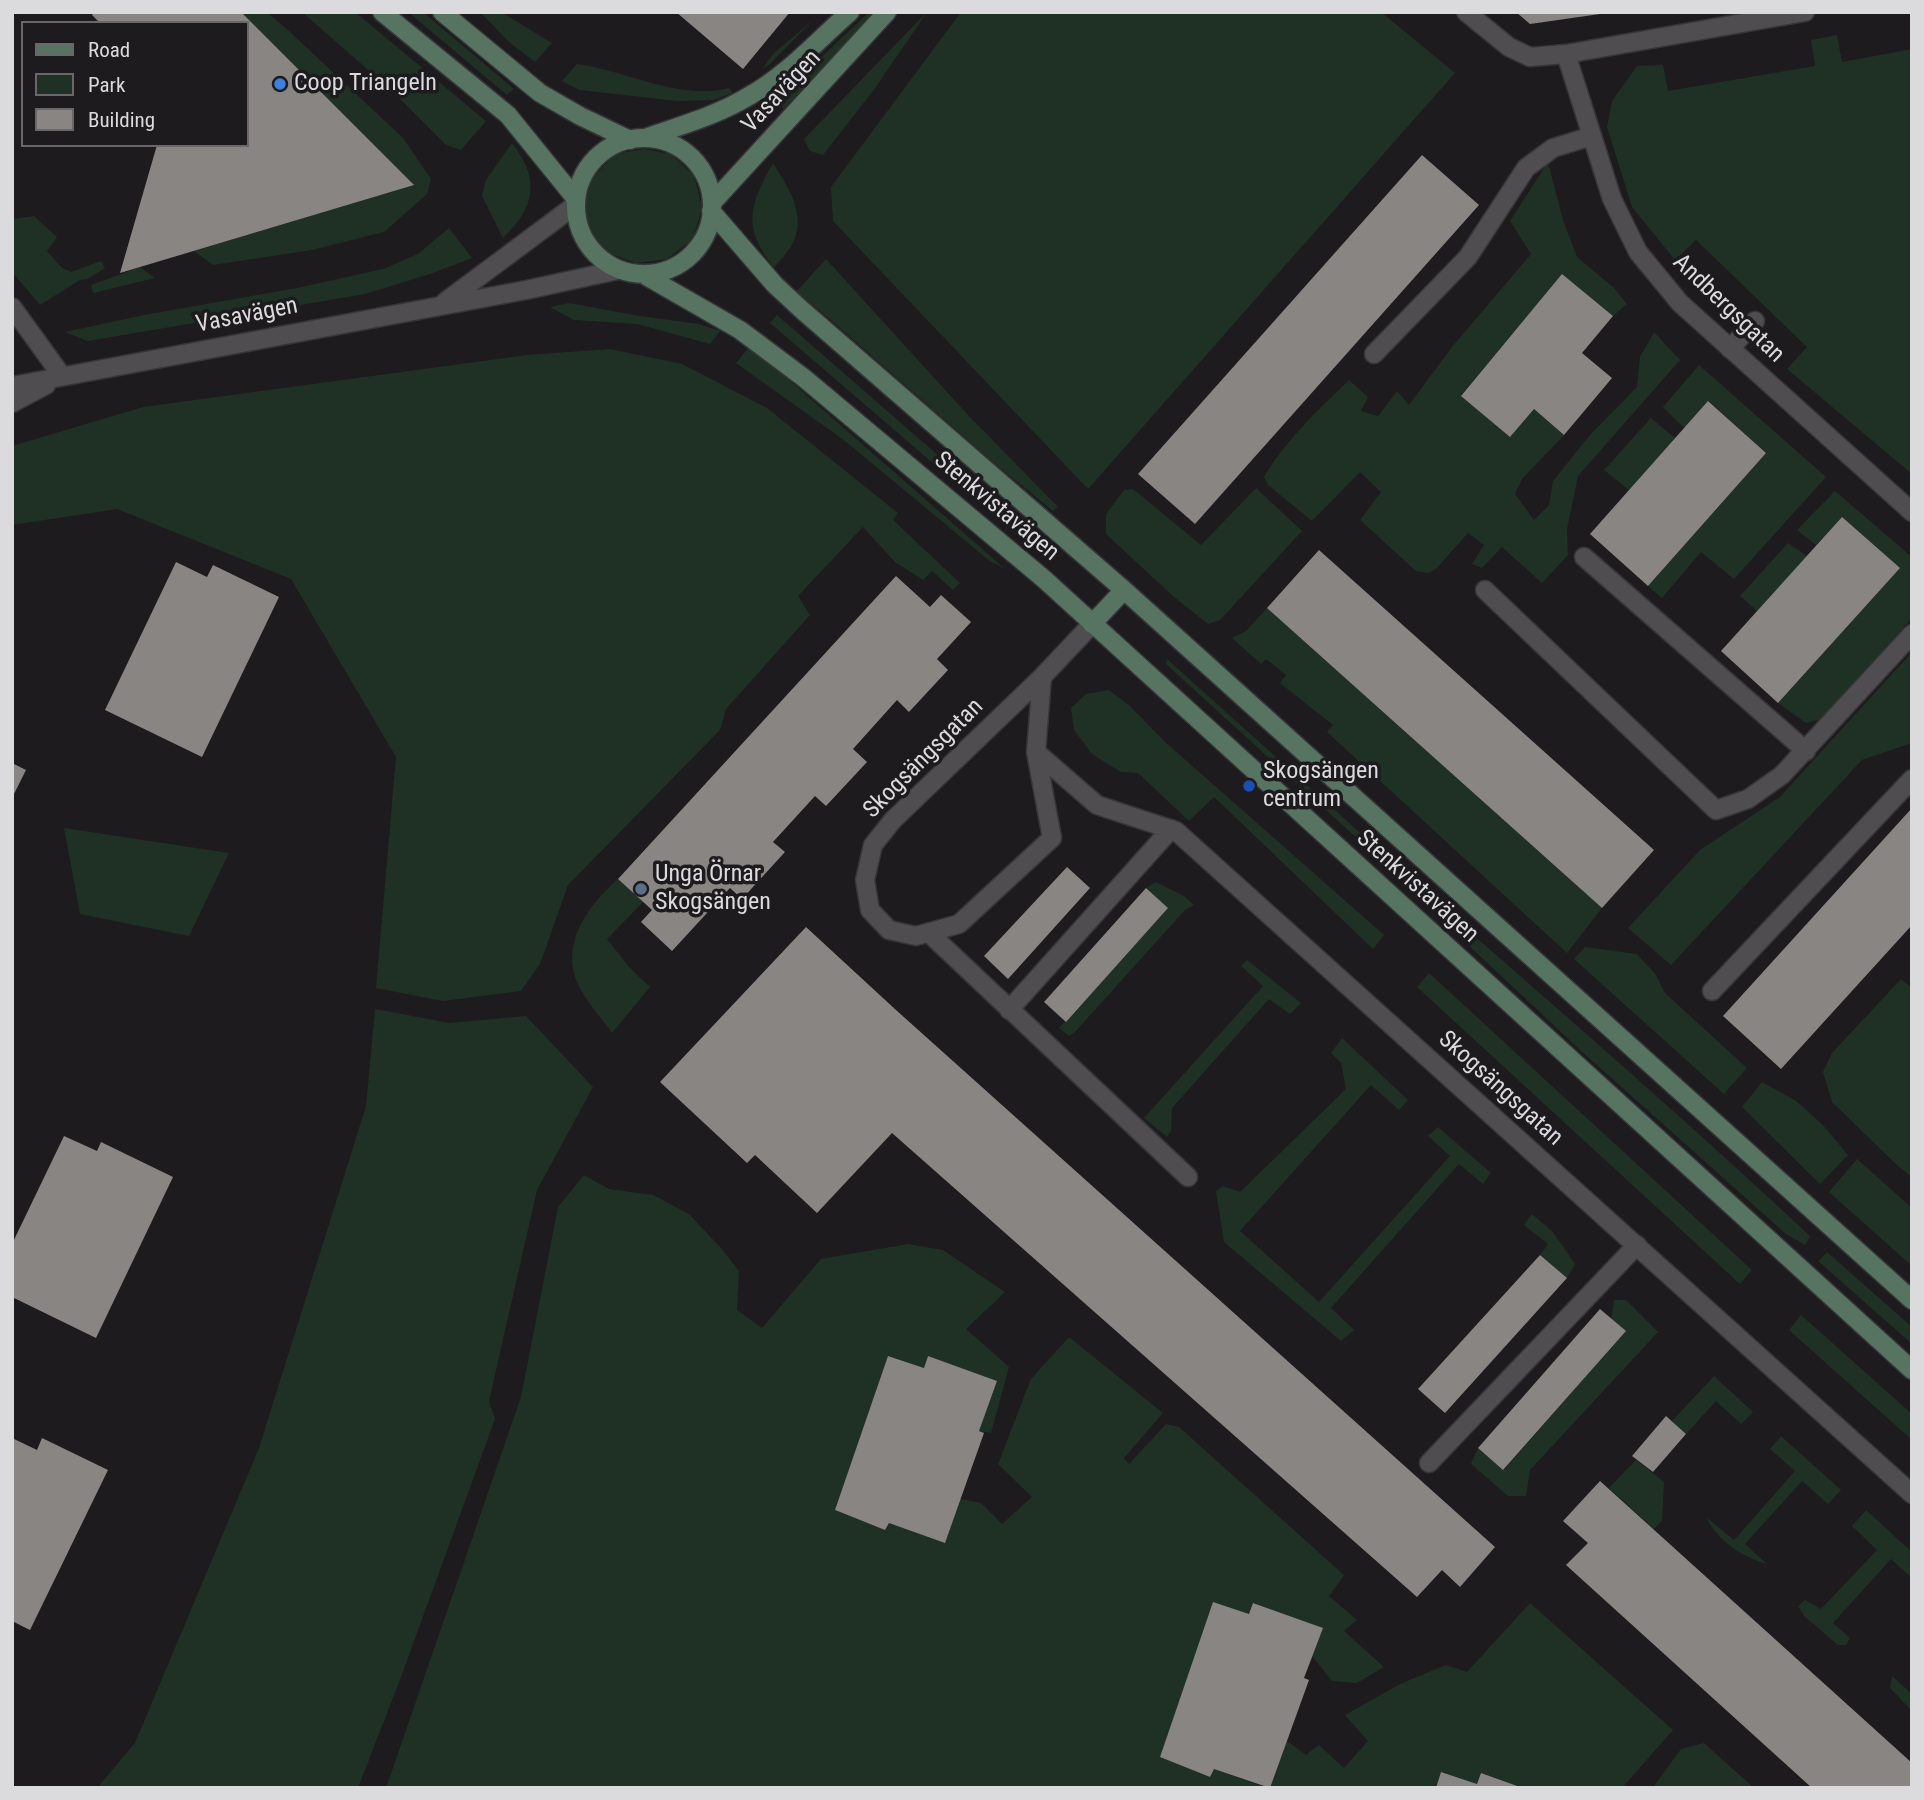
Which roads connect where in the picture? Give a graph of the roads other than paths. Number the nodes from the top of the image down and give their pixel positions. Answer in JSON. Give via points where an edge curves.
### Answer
{"nodes":[{"id":1,"x":382,"y":12,"type":"edge"},
{"id":2,"x":442,"y":12,"type":"edge"},
{"id":3,"x":850,"y":12,"type":"edge"},
{"id":4,"x":887,"y":12,"type":"edge"},
{"id":5,"x":1466,"y":12,"type":"edge"},
{"id":6,"x":1804,"y":12,"type":"edge"},
{"id":7,"x":1566,"y":54,"type":"junction"},
{"id":8,"x":1592,"y":136,"type":"junction"},
{"id":9,"x":637,"y":139,"type":"junction"},
{"id":10,"x":575,"y":203,"type":"junction"},
{"id":11,"x":712,"y":207,"type":"junction"},
{"id":12,"x":618,"y":270,"type":"junction"},
{"id":13,"x":646,"y":276,"type":"junction"},
{"id":14,"x":442,"y":304,"type":"junction"},
{"id":15,"x":12,"y":307,"type":"edge"},
{"id":16,"x":1755,"y":321,"type":"dead end"},
{"id":17,"x":1730,"y":349,"type":"junction"},
{"id":18,"x":1374,"y":354,"type":"dead end"},
{"id":19,"x":62,"y":376,"type":"junction"},
{"id":20,"x":12,"y":386,"type":"edge"},
{"id":21,"x":12,"y":404,"type":"edge"},
{"id":22,"x":1912,"y":512,"type":"edge"},
{"id":23,"x":1584,"y":557,"type":"dead end"},
{"id":24,"x":1124,"y":590,"type":"junction"},
{"id":25,"x":1485,"y":590,"type":"dead end"},
{"id":26,"x":1092,"y":624,"type":"junction"},
{"id":27,"x":1912,"y":635,"type":"edge"},
{"id":28,"x":1042,"y":677,"type":"junction"},
{"id":29,"x":1806,"y":751,"type":"junction"},
{"id":30,"x":1036,"y":752,"type":"junction"},
{"id":31,"x":1912,"y":779,"type":"edge"},
{"id":32,"x":1171,"y":828,"type":"junction"},
{"id":33,"x":929,"y":933,"type":"junction"},
{"id":34,"x":1712,"y":991,"type":"dead end"},
{"id":35,"x":1009,"y":1010,"type":"junction"},
{"id":36,"x":1188,"y":1177,"type":"dead end"},
{"id":37,"x":1637,"y":1245,"type":"junction"},
{"id":38,"x":1912,"y":1300,"type":"edge"},
{"id":39,"x":1912,"y":1370,"type":"edge"},
{"id":40,"x":1429,"y":1463,"type":"dead end"},
{"id":41,"x":1912,"y":1494,"type":"edge"}],
"edges":[{"from":1,"to":10,"type":"main road","via":[[508,115]]},
{"from":2,"to":9,"type":"main road","via":[[540,93],[580,116]]},
{"from":3,"to":9,"type":"main road","name":"Vasavägen","via":[[750,96],[716,113]]},
{"from":4,"to":11,"type":"main road","name":"Vasavägen"},
{"from":5,"to":7,"type":"street","via":[[1509,47],[1530,57]]},
{"from":6,"to":7,"type":"street"},
{"from":7,"to":8,"type":"street","name":"Andbergsgatan"},
{"from":8,"to":17,"type":"street","name":"Andbergsgatan","via":[[1612,199],[1638,252],[1680,303]]},
{"from":8,"to":18,"type":"street","via":[[1553,148],[1526,169],[1468,257]]},
{"from":9,"to":10,"type":"main road","via":[[618,143],[595,158],[579,180]]},
{"from":9,"to":11,"type":"main road","via":[[662,140],[691,157],[709,186]]},
{"from":10,"to":12,"type":"main road","via":[[579,233],[594,254]]},
{"from":10,"to":14,"type":"street","name":"Vasavägen"},
{"from":11,"to":13,"type":"main road","via":[[708,230],[695,253],[673,269]]},
{"from":11,"to":24,"type":"main road","name":"Stenkvistavägen","via":[[775,285]]},
{"from":12,"to":13,"type":"main road"},
{"from":12,"to":14,"type":"street","name":"Vasavägen"},
{"from":13,"to":26,"type":"main road","name":"Stenkvistavägen","via":[[740,330],[804,378]]},
{"from":14,"to":19,"type":"street","name":"Vasavägen"},
{"from":15,"to":19,"type":"street"},
{"from":16,"to":17,"type":"street"},
{"from":17,"to":22,"type":"street","name":"Andbergsgatan"},
{"from":19,"to":20,"type":"street","name":"Vasavägen"},
{"from":19,"to":21,"type":"street","name":"Vasavägen"},
{"from":23,"to":29,"type":"street"},
{"from":24,"to":26,"type":"main road"},
{"from":24,"to":38,"type":"main road","name":"Stenkvistavägen"},
{"from":25,"to":29,"type":"street","via":[[1716,810],[1748,799]]},
{"from":26,"to":28,"type":"street","name":"Skogsängsgatan"},
{"from":26,"to":39,"type":"main road","name":"Stenkvistavägen"},
{"from":27,"to":29,"type":"street"},
{"from":28,"to":30,"type":"street","name":"Skogsängsgatan"},
{"from":28,"to":33,"type":"street","name":"Skogsängsgatan","via":[[893,820],[873,845],[865,880],[870,910],[889,930],[916,936]]},
{"from":30,"to":32,"type":"street","name":"Skogsängsgatan","via":[[1097,806]]},
{"from":30,"to":33,"type":"street","name":"Skogsängsgatan","via":[[1052,838],[959,924]]},
{"from":31,"to":34,"type":"street"},
{"from":32,"to":35,"type":"street"},
{"from":32,"to":37,"type":"street","name":"Skogsängsgatan"},
{"from":33,"to":35,"type":"street"},
{"from":35,"to":36,"type":"street"},
{"from":37,"to":40,"type":"street"},
{"from":37,"to":41,"type":"street","name":"Skogsängsgatan"}]}
